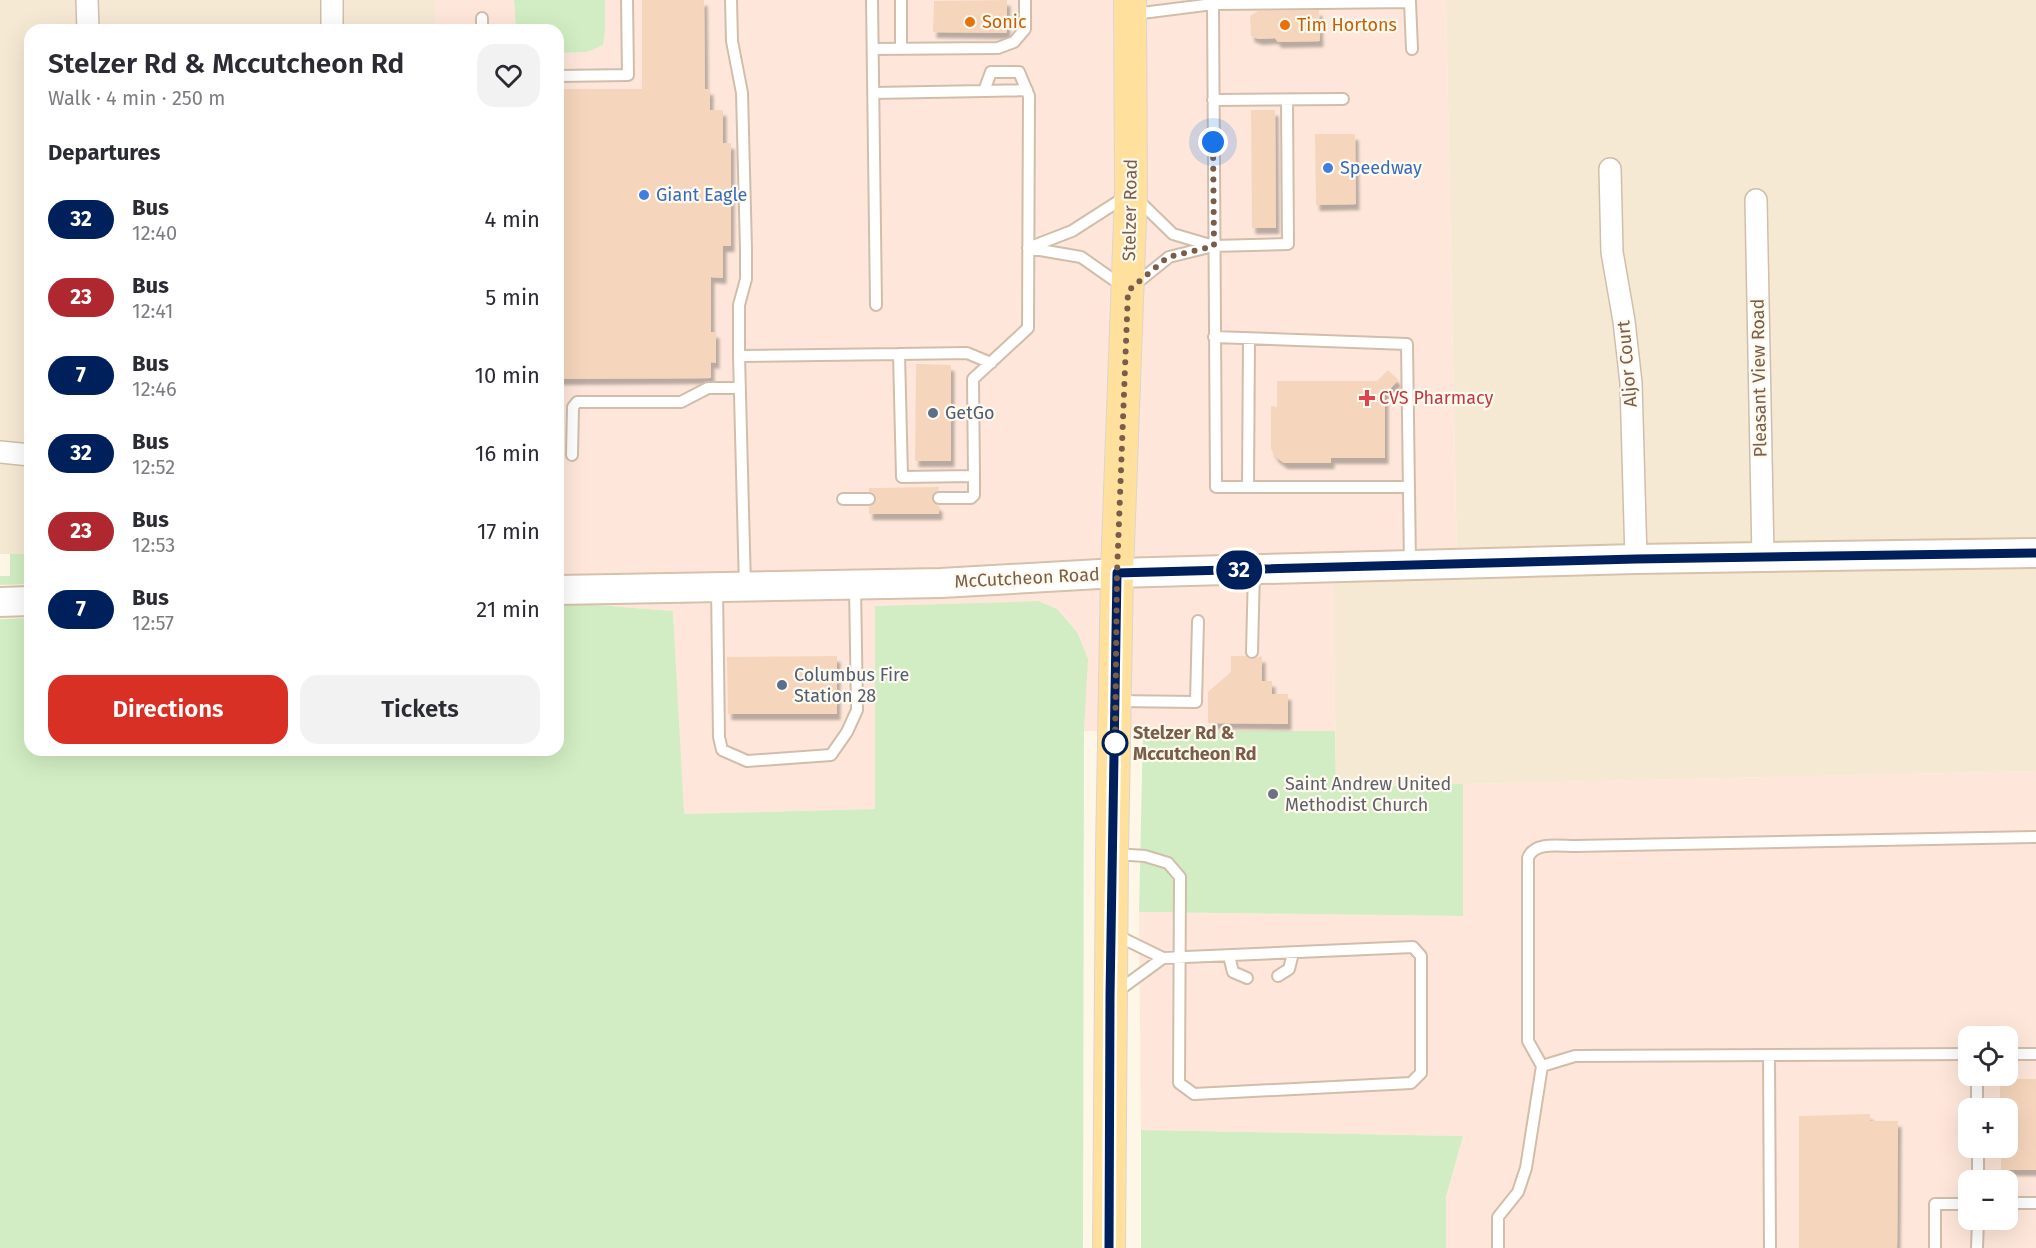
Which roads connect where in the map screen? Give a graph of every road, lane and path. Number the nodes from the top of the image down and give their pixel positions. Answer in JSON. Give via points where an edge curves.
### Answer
{"nodes":[{"id":1,"x":87,"y":0,"type":"edge"},
{"id":2,"x":332,"y":0,"type":"edge"},
{"id":3,"x":627,"y":0,"type":"edge"},
{"id":4,"x":731,"y":0,"type":"edge"},
{"id":5,"x":872,"y":0,"type":"edge"},
{"id":6,"x":901,"y":0,"type":"edge"},
{"id":7,"x":1025,"y":0,"type":"edge"},
{"id":8,"x":1213,"y":4,"type":"junction"},
{"id":9,"x":1130,"y":7,"type":"edge"},
{"id":10,"x":482,"y":18,"type":"dead end"},
{"id":11,"x":88,"y":24,"type":"edge"},
{"id":12,"x":332,"y":24,"type":"edge"},
{"id":13,"x":482,"y":24,"type":"edge"},
{"id":14,"x":873,"y":49,"type":"junction"},
{"id":15,"x":901,"y":49,"type":"junction"},
{"id":16,"x":1412,"y":49,"type":"dead end"},
{"id":17,"x":564,"y":76,"type":"edge"},
{"id":18,"x":1027,"y":90,"type":"junction"},
{"id":19,"x":984,"y":91,"type":"junction"},
{"id":20,"x":874,"y":93,"type":"junction"},
{"id":21,"x":1343,"y":99,"type":"dead end"},
{"id":22,"x":1213,"y":100,"type":"junction"},
{"id":23,"x":1287,"y":100,"type":"junction"},
{"id":24,"x":1610,"y":169,"type":"dead end"},
{"id":25,"x":1131,"y":193,"type":"junction"},
{"id":26,"x":1756,"y":200,"type":"dead end"},
{"id":27,"x":1214,"y":246,"type":"junction"},
{"id":28,"x":1028,"y":248,"type":"junction"},
{"id":29,"x":1128,"y":291,"type":"junction"},
{"id":30,"x":876,"y":305,"type":"dead end"},
{"id":31,"x":1214,"y":338,"type":"junction"},
{"id":32,"x":1249,"y":339,"type":"junction"},
{"id":33,"x":899,"y":354,"type":"junction"},
{"id":34,"x":739,"y":356,"type":"junction"},
{"id":35,"x":991,"y":363,"type":"junction"},
{"id":36,"x":740,"y":388,"type":"junction"},
{"id":37,"x":0,"y":452,"type":"edge"},
{"id":38,"x":24,"y":454,"type":"edge"},
{"id":39,"x":572,"y":455,"type":"dead end"},
{"id":40,"x":974,"y":476,"type":"junction"},
{"id":41,"x":1248,"y":487,"type":"junction"},
{"id":42,"x":1409,"y":487,"type":"junction"},
{"id":43,"x":939,"y":498,"type":"dead end"},
{"id":44,"x":843,"y":499,"type":"dead end"},
{"id":45,"x":869,"y":499,"type":"dead end"},
{"id":46,"x":2036,"y":554,"type":"edge"},
{"id":47,"x":1763,"y":557,"type":"junction"},
{"id":48,"x":1636,"y":559,"type":"junction"},
{"id":49,"x":1410,"y":566,"type":"junction"},
{"id":50,"x":1254,"y":570,"type":"junction"},
{"id":51,"x":1117,"y":573,"type":"junction"},
{"id":52,"x":855,"y":585,"type":"junction"},
{"id":53,"x":745,"y":587,"type":"junction"},
{"id":54,"x":717,"y":588,"type":"junction"},
{"id":55,"x":564,"y":591,"type":"edge"},
{"id":56,"x":24,"y":601,"type":"edge"},
{"id":57,"x":0,"y":602,"type":"edge"},
{"id":58,"x":1198,"y":621,"type":"dead end"},
{"id":59,"x":1252,"y":652,"type":"dead end"},
{"id":60,"x":1116,"y":700,"type":"junction"},
{"id":61,"x":2036,"y":837,"type":"edge"},
{"id":62,"x":1112,"y":853,"type":"junction"},
{"id":63,"x":1111,"y":933,"type":"junction"},
{"id":64,"x":1293,"y":953,"type":"junction"},
{"id":65,"x":1229,"y":956,"type":"junction"},
{"id":66,"x":1163,"y":958,"type":"junction"},
{"id":67,"x":1180,"y":958,"type":"junction"},
{"id":68,"x":1278,"y":976,"type":"dead end"},
{"id":69,"x":1247,"y":978,"type":"dead end"},
{"id":70,"x":1110,"y":997,"type":"junction"},
{"id":71,"x":1958,"y":1054,"type":"edge"},
{"id":72,"x":2018,"y":1054,"type":"edge"},
{"id":73,"x":2036,"y":1054,"type":"edge"},
{"id":74,"x":1769,"y":1055,"type":"junction"},
{"id":75,"x":1542,"y":1066,"type":"junction"},
{"id":76,"x":2018,"y":1203,"type":"edge"},
{"id":77,"x":2036,"y":1203,"type":"edge"},
{"id":78,"x":1958,"y":1204,"type":"edge"},
{"id":79,"x":1978,"y":1230,"type":"edge"},
{"id":80,"x":1109,"y":1248,"type":"edge"},
{"id":81,"x":1498,"y":1248,"type":"edge"},
{"id":82,"x":1770,"y":1248,"type":"edge"},
{"id":83,"x":1935,"y":1248,"type":"edge"},
{"id":84,"x":1977,"y":1248,"type":"edge"}],
"edges":[{"from":1,"to":11,"type":"street"},
{"from":2,"to":12,"type":"street"},
{"from":3,"to":17,"type":"lane","via":[[628,75]]},
{"from":4,"to":34,"type":"lane","via":[[732,41],[742,93],[746,279],[739,305]]},
{"from":5,"to":14,"type":"lane"},
{"from":6,"to":15,"type":"lane"},
{"from":7,"to":15,"type":"lane","via":[[1025,29],[1014,42],[999,48]]},
{"from":8,"to":9,"type":"lane"},
{"from":8,"to":16,"type":"lane","via":[[1410,2]]},
{"from":8,"to":22,"type":"lane"},
{"from":9,"to":25,"type":"main road","name":"Stelzer Road"},
{"from":10,"to":13,"type":"lane"},
{"from":14,"to":15,"type":"lane"},
{"from":14,"to":20,"type":"lane"},
{"from":18,"to":19,"type":"lane"},
{"from":18,"to":19,"type":"lane","via":[[1019,72],[991,72]]},
{"from":18,"to":28,"type":"lane"},
{"from":19,"to":20,"type":"lane"},
{"from":20,"to":30,"type":"lane"},
{"from":21,"to":23,"type":"lane"},
{"from":22,"to":23,"type":"lane"},
{"from":22,"to":27,"type":"lane"},
{"from":23,"to":27,"type":"lane","via":[[1288,244]]},
{"from":24,"to":48,"type":"street","name":"Aljor Court","via":[[1612,252],[1631,383]]},
{"from":25,"to":27,"type":"lane","via":[[1173,234]]},
{"from":25,"to":28,"type":"lane","via":[[1072,231]]},
{"from":25,"to":29,"type":"main road","name":"Stelzer Road"},
{"from":26,"to":47,"type":"street","name":"Pleasant View Road"},
{"from":27,"to":29,"type":"lane","via":[[1168,257]]},
{"from":27,"to":31,"type":"lane"},
{"from":28,"to":29,"type":"lane","via":[[1081,258]]},
{"from":28,"to":35,"type":"lane","via":[[1028,328]]},
{"from":29,"to":51,"type":"main road","name":"Stelzer Road"},
{"from":31,"to":32,"type":"lane"},
{"from":31,"to":41,"type":"lane","via":[[1216,487]]},
{"from":32,"to":41,"type":"lane"},
{"from":32,"to":42,"type":"lane","via":[[1407,344]]},
{"from":33,"to":34,"type":"lane"},
{"from":33,"to":35,"type":"lane","via":[[967,353]]},
{"from":33,"to":40,"type":"lane","via":[[902,477]]},
{"from":34,"to":36,"type":"lane"},
{"from":35,"to":40,"type":"lane","via":[[974,380]]},
{"from":36,"to":39,"type":"lane","via":[[708,388],[681,402],[577,402],[573,406]]},
{"from":36,"to":53,"type":"lane"},
{"from":37,"to":38,"type":"street"},
{"from":40,"to":43,"type":"lane","via":[[971,498]]},
{"from":41,"to":42,"type":"lane"},
{"from":42,"to":49,"type":"lane"},
{"from":44,"to":45,"type":"lane"},
{"from":46,"to":47,"type":"main road","name":"McCutcheon Road"},
{"from":47,"to":48,"type":"main road","name":"McCutcheon Road"},
{"from":48,"to":49,"type":"main road","name":"McCutcheon Road"},
{"from":49,"to":50,"type":"main road","name":"McCutcheon Road"},
{"from":50,"to":51,"type":"main road","name":"McCutcheon Road"},
{"from":50,"to":59,"type":"lane"},
{"from":51,"to":52,"type":"main road","name":"McCutcheon Road"},
{"from":51,"to":60,"type":"main road","name":"Stelzer Road"},
{"from":52,"to":53,"type":"main road","name":"McCutcheon Road"},
{"from":52,"to":54,"type":"lane","via":[[857,710],[847,732],[831,755],[747,760],[722,750],[719,737]]},
{"from":53,"to":54,"type":"main road","name":"McCutcheon Road"},
{"from":54,"to":55,"type":"main road","name":"McCutcheon Road"},
{"from":56,"to":57,"type":"main road"},
{"from":58,"to":60,"type":"lane","via":[[1196,702]]},
{"from":60,"to":62,"type":"main road","name":"Stelzer Road"},
{"from":61,"to":75,"type":"lane","via":[[1535,848],[1528,858],[1528,1041]]},
{"from":62,"to":63,"type":"main road","name":"Stelzer Road"},
{"from":62,"to":67,"type":"lane","via":[[1168,863],[1180,877]]},
{"from":63,"to":66,"type":"lane"},
{"from":63,"to":70,"type":"main road","name":"Stelzer Road"},
{"from":64,"to":65,"type":"lane"},
{"from":64,"to":67,"type":"lane","via":[[1413,947],[1417,951],[1421,956],[1421,1073],[1411,1083],[1194,1094],[1179,1083]]},
{"from":64,"to":68,"type":"lane","via":[[1289,969]]},
{"from":65,"to":67,"type":"lane"},
{"from":65,"to":69,"type":"lane","via":[[1233,972]]},
{"from":66,"to":67,"type":"lane"},
{"from":66,"to":70,"type":"lane"},
{"from":70,"to":80,"type":"main road","name":"Stelzer Road"},
{"from":71,"to":74,"type":"lane"},
{"from":72,"to":73,"type":"lane"},
{"from":74,"to":75,"type":"lane","via":[[1575,1056]]},
{"from":74,"to":82,"type":"lane"},
{"from":75,"to":81,"type":"lane","via":[[1526,1168],[1518,1192],[1498,1217]]},
{"from":76,"to":77,"type":"lane"},
{"from":78,"to":83,"type":"lane","via":[[1935,1204]]},
{"from":79,"to":84,"type":"lane"}]}
